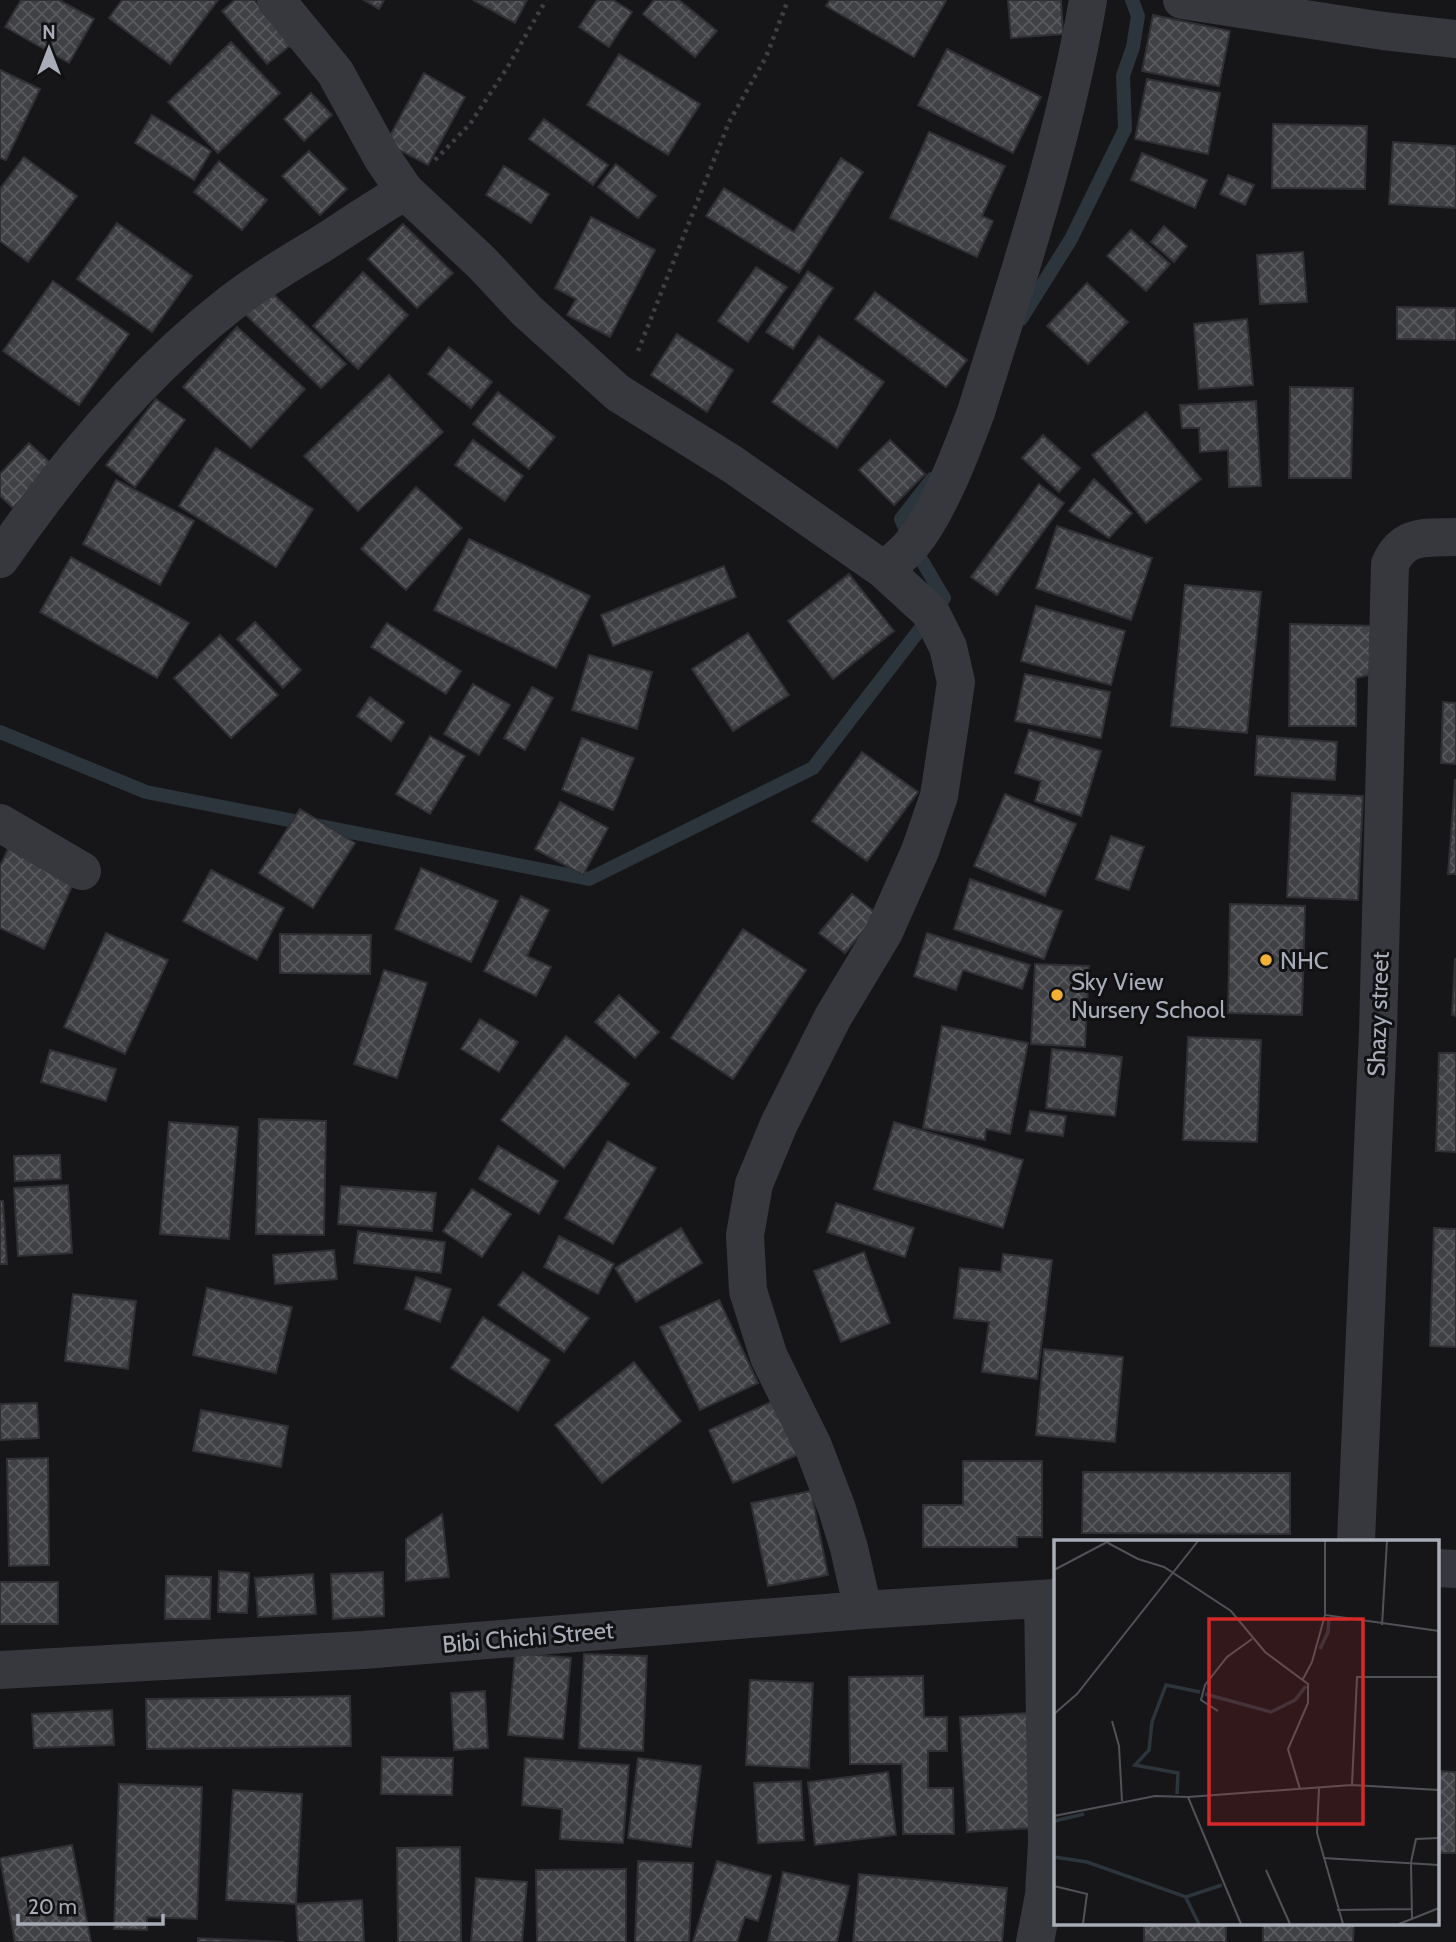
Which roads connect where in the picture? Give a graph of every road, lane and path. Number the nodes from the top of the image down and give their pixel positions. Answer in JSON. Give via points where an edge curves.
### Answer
{"nodes":[{"id":1,"x":276,"y":0,"type":"edge"},
{"id":2,"x":546,"y":0,"type":"edge"},
{"id":3,"x":788,"y":0,"type":"edge"},
{"id":4,"x":1088,"y":0,"type":"edge"},
{"id":5,"x":1182,"y":0,"type":"edge"},
{"id":6,"x":1456,"y":39,"type":"edge"},
{"id":7,"x":405,"y":191,"type":"junction"},
{"id":8,"x":618,"y":393,"type":"junction"},
{"id":9,"x":1456,"y":537,"type":"edge"},
{"id":10,"x":0,"y":559,"type":"edge"},
{"id":11,"x":884,"y":570,"type":"junction"},
{"id":12,"x":0,"y":823,"type":"edge"},
{"id":13,"x":82,"y":871,"type":"dead end"},
{"id":14,"x":1356,"y":1540,"type":"edge"},
{"id":15,"x":1438,"y":1568,"type":"edge"},
{"id":16,"x":1456,"y":1569,"type":"edge"},
{"id":17,"x":1049,"y":1599,"type":"edge"},
{"id":18,"x":863,"y":1610,"type":"junction"},
{"id":19,"x":0,"y":1671,"type":"edge"},
{"id":20,"x":1035,"y":1942,"type":"edge"}],
"edges":[{"from":1,"to":7,"type":"street","via":[[335,72]]},
{"from":2,"to":7,"type":"path","via":[[470,124]]},
{"from":3,"to":8,"type":"path","via":[[766,57],[729,122],[647,332]]},
{"from":4,"to":11,"type":"street","via":[[1060,130],[976,412],[938,501],[912,544]]},
{"from":5,"to":6,"type":"street"},
{"from":7,"to":8,"type":"street"},
{"from":7,"to":10,"type":"street","via":[[232,302],[168,358],[97,434]]},
{"from":8,"to":11,"type":"street","via":[[732,464]]},
{"from":9,"to":14,"type":"street","name":"Shazy street","via":[[1417,538],[1402,545],[1390,564],[1378,1032]]},
{"from":11,"to":18,"type":"street","via":[[931,613],[948,648],[956,682],[939,796],[884,932],[833,1017],[779,1124],[754,1184],[745,1235],[748,1291],[769,1357],[813,1446],[837,1509]]},
{"from":12,"to":13,"type":"street"},
{"from":15,"to":16,"type":"street"},
{"from":17,"to":18,"type":"street","name":"Bibi Chichi Street"},
{"from":17,"to":20,"type":"street","via":[[1044,1895]]},
{"from":18,"to":19,"type":"street","name":"Bibi Chichi Street","via":[[363,1650]]}]}
